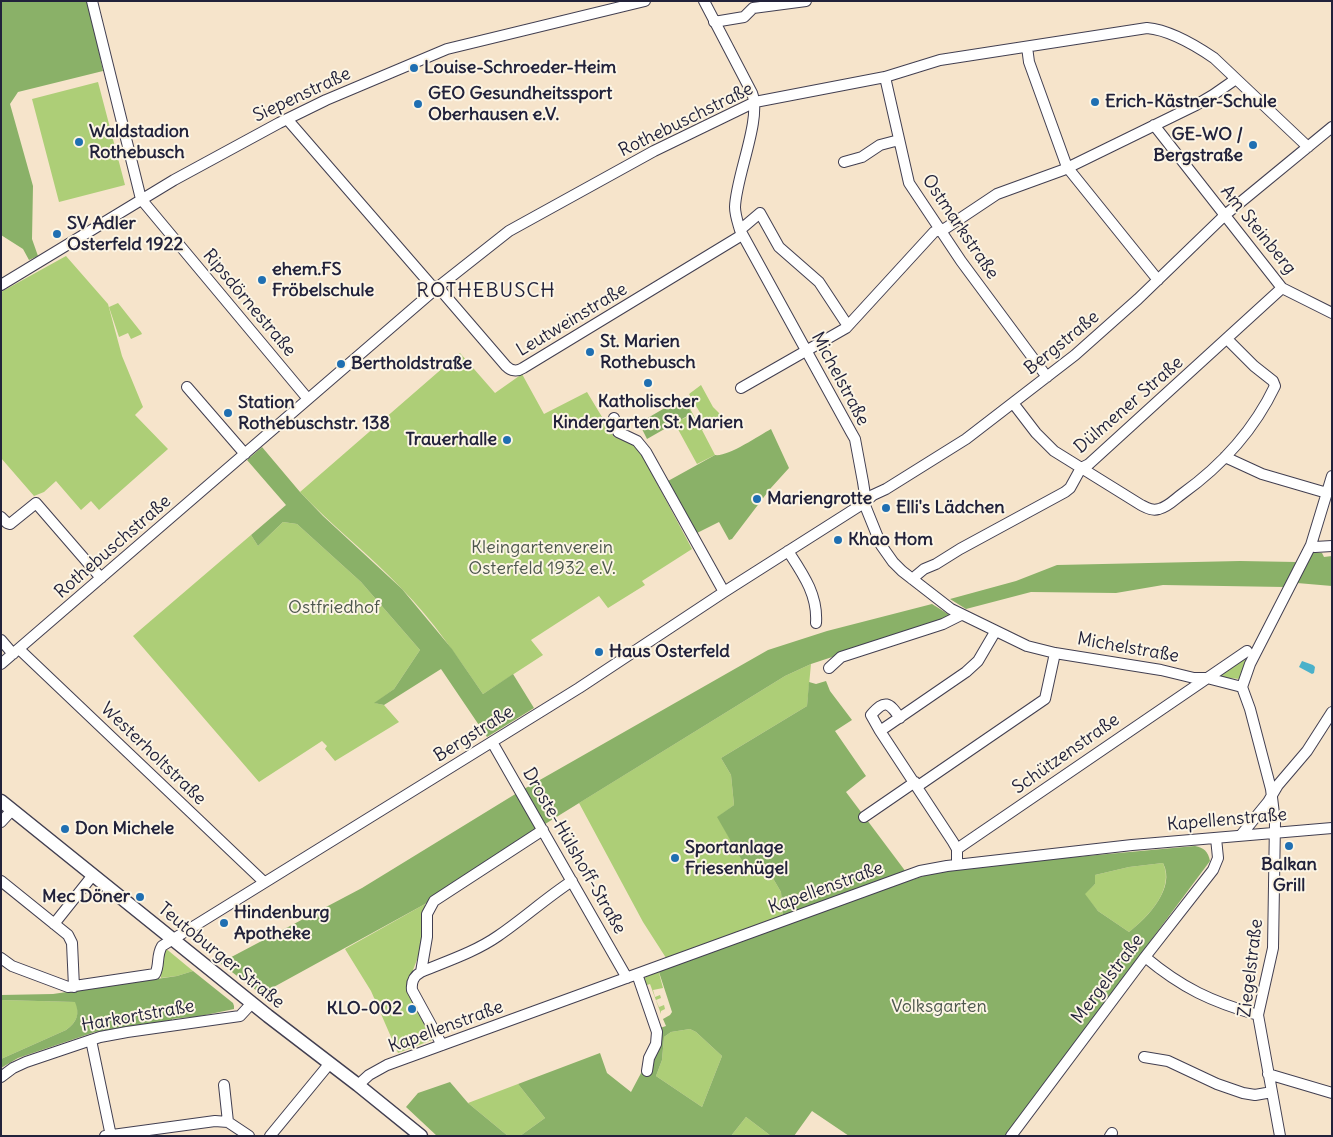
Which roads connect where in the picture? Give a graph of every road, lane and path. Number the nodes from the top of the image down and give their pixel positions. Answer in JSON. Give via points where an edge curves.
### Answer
{"nodes":[{"id":1,"x":92,"y":1,"type":"edge"},
{"id":2,"x":645,"y":1,"type":"edge"},
{"id":3,"x":704,"y":1,"type":"edge"},
{"id":4,"x":806,"y":1,"type":"edge"},
{"id":5,"x":714,"y":22,"type":"junction"},
{"id":6,"x":1026,"y":47,"type":"junction"},
{"id":7,"x":885,"y":77,"type":"junction"},
{"id":8,"x":1236,"y":79,"type":"junction"},
{"id":9,"x":755,"y":102,"type":"junction"},
{"id":10,"x":287,"y":119,"type":"junction"},
{"id":11,"x":1154,"y":125,"type":"junction"},
{"id":12,"x":1331,"y":129,"type":"edge"},
{"id":13,"x":899,"y":140,"type":"junction"},
{"id":14,"x":1308,"y":146,"type":"junction"},
{"id":15,"x":844,"y":162,"type":"dead end"},
{"id":16,"x":1067,"y":167,"type":"junction"},
{"id":17,"x":141,"y":199,"type":"junction"},
{"id":18,"x":1225,"y":215,"type":"junction"},
{"id":19,"x":941,"y":231,"type":"junction"},
{"id":20,"x":741,"y":232,"type":"junction"},
{"id":21,"x":1158,"y":280,"type":"junction"},
{"id":22,"x":1,"y":285,"type":"edge"},
{"id":23,"x":438,"y":287,"type":"junction"},
{"id":24,"x":1282,"y":288,"type":"junction"},
{"id":25,"x":1332,"y":313,"type":"edge"},
{"id":26,"x":848,"y":326,"type":"junction"},
{"id":27,"x":1227,"y":339,"type":"junction"},
{"id":28,"x":808,"y":351,"type":"junction"},
{"id":29,"x":1047,"y":377,"type":"junction"},
{"id":30,"x":187,"y":386,"type":"dead end"},
{"id":31,"x":741,"y":388,"type":"dead end"},
{"id":32,"x":308,"y":399,"type":"junction"},
{"id":33,"x":1013,"y":403,"type":"junction"},
{"id":34,"x":614,"y":418,"type":"dead end"},
{"id":35,"x":245,"y":454,"type":"junction"},
{"id":36,"x":1225,"y":457,"type":"junction"},
{"id":37,"x":1081,"y":468,"type":"junction"},
{"id":38,"x":1332,"y":476,"type":"edge"},
{"id":39,"x":1327,"y":494,"type":"junction"},
{"id":40,"x":864,"y":503,"type":"junction"},
{"id":41,"x":1,"y":517,"type":"edge"},
{"id":42,"x":1311,"y":545,"type":"junction"},
{"id":43,"x":1332,"y":546,"type":"edge"},
{"id":44,"x":788,"y":551,"type":"junction"},
{"id":45,"x":101,"y":578,"type":"junction"},
{"id":46,"x":912,"y":579,"type":"junction"},
{"id":47,"x":724,"y":592,"type":"junction"},
{"id":48,"x":961,"y":615,"type":"junction"},
{"id":49,"x":816,"y":623,"type":"dead end"},
{"id":50,"x":994,"y":632,"type":"junction"},
{"id":51,"x":1,"y":640,"type":"edge"},
{"id":52,"x":16,"y":651,"type":"junction"},
{"id":53,"x":1247,"y":651,"type":"dead end"},
{"id":54,"x":1055,"y":653,"type":"junction"},
{"id":55,"x":1,"y":664,"type":"edge"},
{"id":56,"x":829,"y":668,"type":"dead end"},
{"id":57,"x":1207,"y":678,"type":"junction"},
{"id":58,"x":1242,"y":687,"type":"junction"},
{"id":59,"x":1331,"y":715,"type":"edge"},
{"id":60,"x":900,"y":718,"type":"junction"},
{"id":61,"x":880,"y":731,"type":"junction"},
{"id":62,"x":492,"y":742,"type":"junction"},
{"id":63,"x":917,"y":784,"type":"junction"},
{"id":64,"x":1272,"y":796,"type":"junction"},
{"id":65,"x":1,"y":801,"type":"edge"},
{"id":66,"x":12,"y":810,"type":"junction"},
{"id":67,"x":864,"y":818,"type":"dead end"},
{"id":68,"x":1,"y":822,"type":"edge"},
{"id":69,"x":1332,"y":828,"type":"edge"},
{"id":70,"x":543,"y":830,"type":"junction"},
{"id":71,"x":1273,"y":832,"type":"junction"},
{"id":72,"x":1241,"y":835,"type":"junction"},
{"id":73,"x":1216,"y":838,"type":"junction"},
{"id":74,"x":957,"y":849,"type":"junction"},
{"id":75,"x":957,"y":864,"type":"junction"},
{"id":76,"x":93,"y":875,"type":"junction"},
{"id":77,"x":1,"y":881,"type":"edge"},
{"id":78,"x":572,"y":881,"type":"junction"},
{"id":79,"x":264,"y":882,"type":"junction"},
{"id":80,"x":54,"y":924,"type":"junction"},
{"id":81,"x":173,"y":939,"type":"junction"},
{"id":82,"x":1145,"y":957,"type":"junction"},
{"id":83,"x":1,"y":958,"type":"edge"},
{"id":84,"x":421,"y":972,"type":"junction"},
{"id":85,"x":632,"y":976,"type":"junction"},
{"id":86,"x":74,"y":987,"type":"junction"},
{"id":87,"x":247,"y":999,"type":"junction"},
{"id":88,"x":1258,"y":1015,"type":"junction"},
{"id":89,"x":90,"y":1040,"type":"junction"},
{"id":90,"x":442,"y":1045,"type":"junction"},
{"id":91,"x":1144,"y":1056,"type":"dead end"},
{"id":92,"x":330,"y":1062,"type":"junction"},
{"id":93,"x":647,"y":1072,"type":"dead end"},
{"id":94,"x":1268,"y":1074,"type":"junction"},
{"id":95,"x":1,"y":1077,"type":"edge"},
{"id":96,"x":224,"y":1084,"type":"dead end"},
{"id":97,"x":358,"y":1085,"type":"junction"},
{"id":98,"x":1272,"y":1092,"type":"junction"},
{"id":99,"x":1332,"y":1093,"type":"edge"},
{"id":100,"x":228,"y":1122,"type":"junction"},
{"id":101,"x":109,"y":1135,"type":"edge"},
{"id":102,"x":249,"y":1136,"type":"edge"},
{"id":103,"x":270,"y":1136,"type":"edge"},
{"id":104,"x":421,"y":1136,"type":"edge"},
{"id":105,"x":1011,"y":1136,"type":"edge"},
{"id":106,"x":1280,"y":1136,"type":"edge"}],
"edges":[{"from":1,"to":17,"type":"street","name":"Ripsdörnestraße"},
{"from":2,"to":10,"type":"street","name":"Siepenstraße","via":[[447,49]]},
{"from":3,"to":5,"type":"street"},
{"from":4,"to":5,"type":"street","via":[[753,8],[744,17]]},
{"from":5,"to":9,"type":"street"},
{"from":6,"to":7,"type":"street","name":"Rothebuschstraße","via":[[940,60]]},
{"from":6,"to":8,"type":"street","name":"Rothebuschstraße","via":[[1152,28],[1203,50]]},
{"from":6,"to":16,"type":"street"},
{"from":7,"to":9,"type":"street","name":"Rothebuschstraße"},
{"from":7,"to":13,"type":"street","name":"Ostmarkstraße"},
{"from":8,"to":11,"type":"street","via":[[1205,100]]},
{"from":8,"to":14,"type":"street","name":"Rothebuschstraße"},
{"from":9,"to":20,"type":"street","via":[[736,194]]},
{"from":9,"to":23,"type":"street","name":"Rothebuschstraße","via":[[654,150],[510,231]]},
{"from":10,"to":17,"type":"street","name":"Siepenstraße"},
{"from":10,"to":23,"type":"street","via":[[431,285]]},
{"from":11,"to":16,"type":"street"},
{"from":11,"to":18,"type":"street","name":"Am Steinberg"},
{"from":12,"to":14,"type":"street","name":"Bergstraße"},
{"from":13,"to":15,"type":"street","via":[[880,145],[862,158]]},
{"from":13,"to":19,"type":"street","name":"Ostmarkstraße","via":[[909,183]]},
{"from":14,"to":18,"type":"street","name":"Bergstraße"},
{"from":16,"to":19,"type":"street","via":[[997,194]]},
{"from":16,"to":21,"type":"street"},
{"from":17,"to":22,"type":"street","name":"Siepenstraße"},
{"from":17,"to":32,"type":"street","name":"Ripsdörnestraße"},
{"from":18,"to":21,"type":"street","name":"Bergstraße"},
{"from":18,"to":24,"type":"street","name":"Am Steinberg"},
{"from":19,"to":26,"type":"street","via":[[934,232]]},
{"from":19,"to":29,"type":"street","name":"Ostmarkstraße"},
{"from":20,"to":23,"type":"street","name":"Leutweinstraße","via":[[516,371],[506,366]]},
{"from":20,"to":26,"type":"street","via":[[760,213],[780,247],[820,282]]},
{"from":20,"to":28,"type":"street","name":"Michelstraße"},
{"from":21,"to":29,"type":"street","name":"Bergstraße"},
{"from":23,"to":32,"type":"street","name":"Rothebuschstraße"},
{"from":24,"to":25,"type":"street","name":"Am Steinberg"},
{"from":24,"to":27,"type":"street","name":"Dülmener Straße"},
{"from":26,"to":28,"type":"street"},
{"from":27,"to":36,"type":"street","via":[[1276,386]]},
{"from":27,"to":37,"type":"street","name":"Dülmener Straße"},
{"from":28,"to":31,"type":"street"},
{"from":28,"to":40,"type":"street","name":"Michelstraße","via":[[855,439],[866,495]]},
{"from":29,"to":33,"type":"street","name":"Bergstraße"},
{"from":30,"to":35,"type":"street"},
{"from":32,"to":35,"type":"street","name":"Rothebuschstraße"},
{"from":33,"to":37,"type":"street","via":[[1046,444]]},
{"from":33,"to":40,"type":"street","name":"Bergstraße","via":[[966,439]]},
{"from":34,"to":47,"type":"street","via":[[618,432],[635,439],[646,452]]},
{"from":35,"to":45,"type":"street","name":"Rothebuschstraße"},
{"from":36,"to":37,"type":"street","via":[[1197,484],[1167,505],[1155,509],[1141,505]]},
{"from":36,"to":39,"type":"street","via":[[1262,474]]},
{"from":37,"to":46,"type":"street","name":"Dülmener Straße","via":[[1065,492],[924,569]]},
{"from":38,"to":39,"type":"street"},
{"from":39,"to":42,"type":"street"},
{"from":40,"to":44,"type":"street","name":"Bergstraße"},
{"from":40,"to":46,"type":"street","name":"Michelstraße","via":[[885,551]]},
{"from":41,"to":45,"type":"street","via":[[10,524],[36,503]]},
{"from":42,"to":43,"type":"street"},
{"from":42,"to":58,"type":"street","via":[[1250,664]]},
{"from":44,"to":47,"type":"street","name":"Bergstraße"},
{"from":44,"to":49,"type":"street","via":[[811,589],[817,612]]},
{"from":45,"to":52,"type":"street","name":"Rothebuschstraße"},
{"from":46,"to":48,"type":"street","name":"Michelstraße"},
{"from":47,"to":62,"type":"street","name":"Bergstraße"},
{"from":48,"to":50,"type":"street","name":"Michelstraße"},
{"from":48,"to":56,"type":"street","via":[[841,657]]},
{"from":50,"to":54,"type":"street","name":"Michelstraße"},
{"from":50,"to":60,"type":"street","via":[[970,668]]},
{"from":51,"to":52,"type":"street","name":"Westerholtstraße"},
{"from":52,"to":55,"type":"street","name":"Rothebuschstraße"},
{"from":52,"to":79,"type":"street","name":"Westerholtstraße"},
{"from":53,"to":57,"type":"street","name":"Schützenstraße"},
{"from":54,"to":57,"type":"street","name":"Michelstraße"},
{"from":54,"to":63,"type":"street","via":[[1045,699]]},
{"from":57,"to":58,"type":"street","name":"Michelstraße"},
{"from":57,"to":74,"type":"street","name":"Schützenstraße"},
{"from":58,"to":64,"type":"street","name":"Ziegelstraße"},
{"from":59,"to":64,"type":"street"},
{"from":60,"to":61,"type":"street"},
{"from":60,"to":61,"type":"street","via":[[892,706],[885,705],[871,715]]},
{"from":61,"to":63,"type":"street"},
{"from":62,"to":70,"type":"street","name":"Droste-Hülshoff-Straße"},
{"from":62,"to":79,"type":"street","name":"Bergstraße"},
{"from":63,"to":67,"type":"street"},
{"from":63,"to":74,"type":"street"},
{"from":64,"to":71,"type":"street","name":"Ziegelstraße"},
{"from":64,"to":72,"type":"street"},
{"from":65,"to":66,"type":"main road","name":"Teutoburger Straße"},
{"from":66,"to":68,"type":"street"},
{"from":66,"to":76,"type":"main road","name":"Teutoburger Straße"},
{"from":69,"to":71,"type":"street","name":"Kapellenstraße"},
{"from":70,"to":78,"type":"street","name":"Droste-Hülshoff-Straße"},
{"from":70,"to":84,"type":"street","via":[[434,901],[427,914]]},
{"from":71,"to":72,"type":"street","name":"Kapellenstraße"},
{"from":71,"to":88,"type":"street","name":"Ziegelstraße","via":[[1273,948]]},
{"from":72,"to":73,"type":"street","name":"Kapellenstraße"},
{"from":73,"to":75,"type":"street","name":"Kapellenstraße"},
{"from":73,"to":82,"type":"street","name":"Mergelstraße","via":[[1218,858],[1214,868]]},
{"from":74,"to":75,"type":"street"},
{"from":75,"to":85,"type":"street","name":"Kapellenstraße","via":[[920,871]]},
{"from":76,"to":80,"type":"street"},
{"from":76,"to":81,"type":"main road","name":"Teutoburger Straße"},
{"from":77,"to":80,"type":"street"},
{"from":78,"to":84,"type":"street","via":[[488,943]]},
{"from":78,"to":85,"type":"street","name":"Droste-Hülshoff-Straße"},
{"from":79,"to":81,"type":"street","name":"Bergstraße"},
{"from":80,"to":86,"type":"street","via":[[70,939]]},
{"from":81,"to":86,"type":"street","name":"Bergstraße","via":[[159,951],[155,974]]},
{"from":81,"to":87,"type":"main road","name":"Teutoburger Straße"},
{"from":82,"to":88,"type":"street","via":[[1202,996]]},
{"from":82,"to":105,"type":"street","name":"Mergelstraße"},
{"from":83,"to":86,"type":"street","via":[[17,968]]},
{"from":84,"to":90,"type":"street","via":[[414,978],[412,990]]},
{"from":85,"to":90,"type":"street","name":"Kapellenstraße"},
{"from":85,"to":93,"type":"street","name":"Droste-Hülshoff-Straße","via":[[657,1032]]},
{"from":87,"to":89,"type":"street","name":"Harkortstraße","via":[[240,1016]]},
{"from":87,"to":92,"type":"main road","name":"Teutoburger Straße"},
{"from":88,"to":94,"type":"street","name":"Ziegelstraße"},
{"from":89,"to":95,"type":"street","name":"Harkortstraße","via":[[18,1066]]},
{"from":89,"to":101,"type":"street"},
{"from":90,"to":97,"type":"street","name":"Kapellenstraße","via":[[377,1070]]},
{"from":91,"to":98,"type":"street","via":[[1168,1061],[1243,1093]]},
{"from":92,"to":97,"type":"main road","name":"Teutoburger Straße"},
{"from":92,"to":103,"type":"street"},
{"from":94,"to":98,"type":"street","name":"Ziegelstraße"},
{"from":94,"to":99,"type":"street"},
{"from":96,"to":100,"type":"street"},
{"from":97,"to":104,"type":"main road","name":"Teutoburger Straße"},
{"from":98,"to":106,"type":"street","name":"Ziegelstraße"},
{"from":100,"to":101,"type":"street"},
{"from":100,"to":102,"type":"street"}]}
